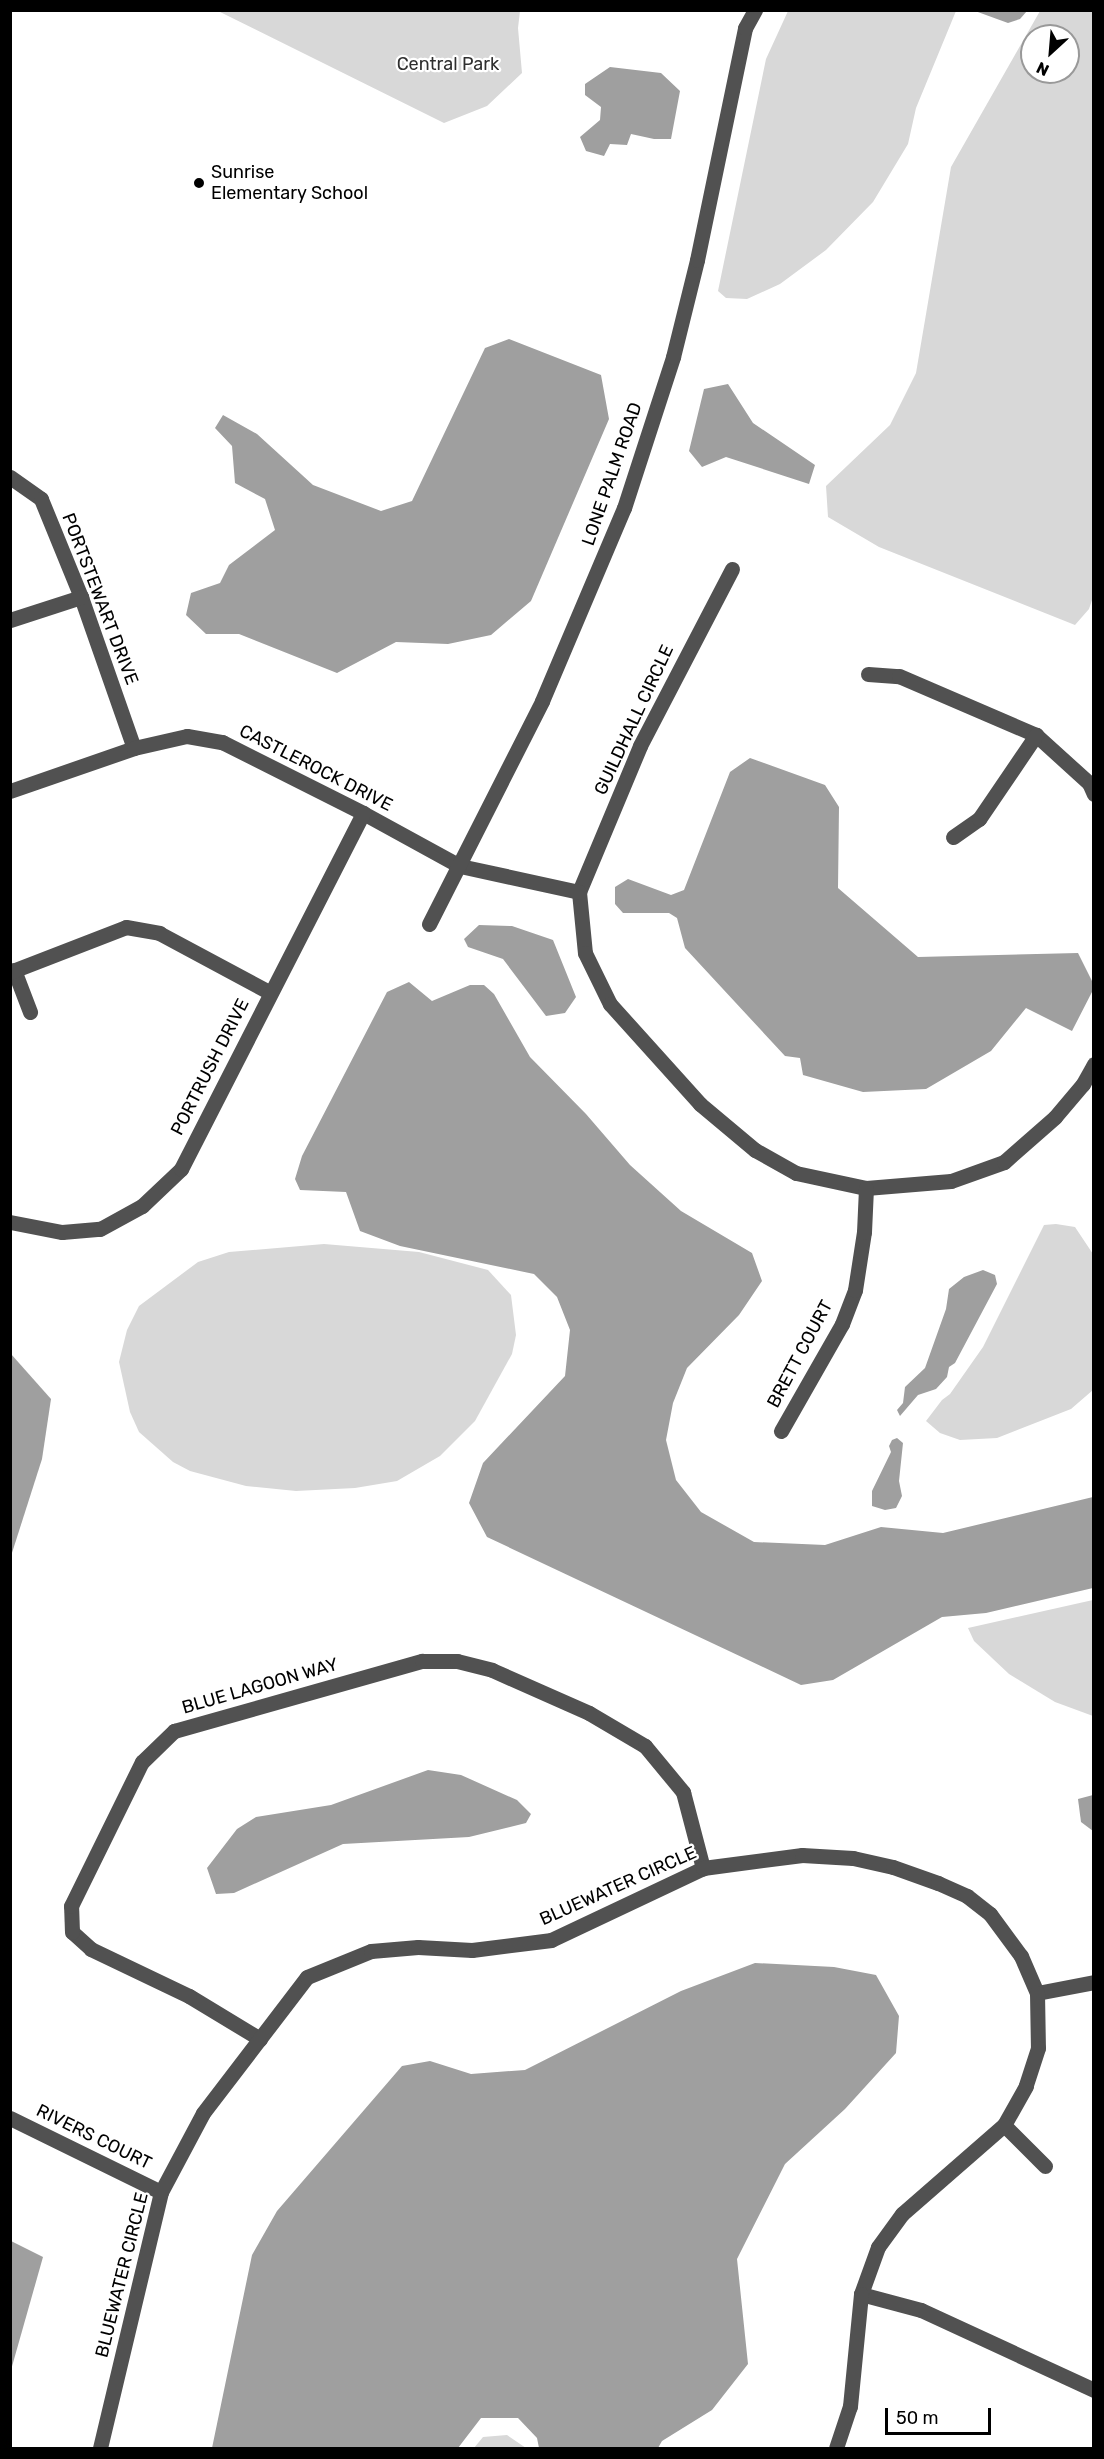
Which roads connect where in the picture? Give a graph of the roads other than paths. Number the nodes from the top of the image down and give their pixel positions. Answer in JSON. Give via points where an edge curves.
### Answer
{"nodes":[{"id":1,"x":755,"y":10,"type":"edge"},
{"id":2,"x":10,"y":477,"type":"edge"},
{"id":3,"x":732,"y":569,"type":"dead end"},
{"id":4,"x":81,"y":597,"type":"junction"},
{"id":5,"x":10,"y":620,"type":"edge"},
{"id":6,"x":868,"y":675,"type":"dead end"},
{"id":7,"x":1036,"y":735,"type":"junction"},
{"id":8,"x":134,"y":748,"type":"junction"},
{"id":9,"x":10,"y":790,"type":"edge"},
{"id":10,"x":1094,"y":794,"type":"edge"},
{"id":11,"x":363,"y":813,"type":"junction"},
{"id":12,"x":953,"y":837,"type":"dead end"},
{"id":13,"x":460,"y":866,"type":"junction"},
{"id":14,"x":579,"y":892,"type":"junction"},
{"id":15,"x":429,"y":924,"type":"dead end"},
{"id":16,"x":12,"y":971,"type":"edge"},
{"id":17,"x":269,"y":992,"type":"junction"},
{"id":18,"x":30,"y":1012,"type":"dead end"},
{"id":19,"x":1094,"y":1064,"type":"edge"},
{"id":20,"x":866,"y":1188,"type":"junction"},
{"id":21,"x":10,"y":1222,"type":"edge"},
{"id":22,"x":782,"y":1431,"type":"dead end"},
{"id":23,"x":703,"y":1868,"type":"junction"},
{"id":24,"x":1094,"y":1982,"type":"edge"},
{"id":25,"x":1037,"y":1993,"type":"junction"},
{"id":26,"x":260,"y":2039,"type":"junction"},
{"id":27,"x":10,"y":2118,"type":"edge"},
{"id":28,"x":1004,"y":2125,"type":"junction"},
{"id":29,"x":1045,"y":2166,"type":"dead end"},
{"id":30,"x":161,"y":2192,"type":"junction"},
{"id":31,"x":861,"y":2294,"type":"junction"},
{"id":32,"x":1094,"y":2390,"type":"edge"},
{"id":33,"x":100,"y":2448,"type":"edge"},
{"id":34,"x":836,"y":2448,"type":"edge"}],
"edges":[{"from":1,"to":13,"type":"street","name":"LONE PALM ROAD","via":[[745,28],[673,357],[624,508],[542,701]]},
{"from":2,"to":4,"type":"street","name":"PORTSTEWART DRIVE","via":[[41,499]]},
{"from":3,"to":14,"type":"street","name":"GUILDHALL CIRCLE","via":[[640,746]]},
{"from":4,"to":5,"type":"street"},
{"from":4,"to":8,"type":"street","name":"PORTSTEWART DRIVE"},
{"from":6,"to":7,"type":"street","via":[[899,676]]},
{"from":7,"to":10,"type":"street","via":[[1089,783]]},
{"from":7,"to":12,"type":"street","via":[[979,819]]},
{"from":8,"to":9,"type":"street","name":"CASTLEROCK DRIVE"},
{"from":8,"to":11,"type":"street","name":"CASTLEROCK DRIVE","via":[[187,736],[222,742]]},
{"from":11,"to":13,"type":"street","name":"CASTLEROCK DRIVE"},
{"from":11,"to":17,"type":"street","name":"PORTRUSH DRIVE"},
{"from":13,"to":14,"type":"street"},
{"from":13,"to":15,"type":"street","name":"LONE PALM ROAD"},
{"from":14,"to":20,"type":"street","name":"GUILDHALL CIRCLE","via":[[585,952],[610,1004],[700,1104],[755,1150],[796,1173]]},
{"from":16,"to":17,"type":"street","via":[[126,927],[159,933]]},
{"from":16,"to":18,"type":"street"},
{"from":17,"to":21,"type":"street","name":"PORTRUSH DRIVE","via":[[181,1169],[142,1206],[100,1228],[62,1232]]},
{"from":19,"to":20,"type":"street","name":"GUILDHALL CIRCLE","via":[[1055,1117],[1004,1162],[951,1181]]},
{"from":20,"to":22,"type":"street","name":"BRETT COURT","via":[[855,1290],[842,1324]]},
{"from":23,"to":25,"type":"street","name":"BLUEWATER CIRCLE","via":[[766,1858],[823,1856],[853,1858],[938,1883],[967,1896],[990,1914],[1021,1956]]},
{"from":23,"to":26,"type":"street","name":"BLUEWATER CIRCLE","via":[[551,1940],[472,1950],[418,1947],[370,1951],[307,1977]]},
{"from":23,"to":26,"type":"street","name":"BLUE LAGOON WAY","via":[[683,1792],[645,1746],[589,1713],[492,1670],[457,1661],[422,1661],[174,1731],[142,1762],[71,1906],[72,1932],[91,1949],[189,1996]]},
{"from":24,"to":25,"type":"street"},
{"from":25,"to":28,"type":"street","name":"BLUEWATER CIRCLE","via":[[1038,2048],[1026,2086]]},
{"from":26,"to":30,"type":"street","name":"BLUEWATER CIRCLE","via":[[203,2113]]},
{"from":27,"to":30,"type":"street","name":"RIVERS COURT"},
{"from":28,"to":29,"type":"street"},
{"from":28,"to":31,"type":"street","name":"BLUEWATER CIRCLE","via":[[902,2214],[878,2247]]},
{"from":30,"to":33,"type":"street","name":"BLUEWATER CIRCLE"},
{"from":31,"to":32,"type":"street","via":[[921,2310]]},
{"from":31,"to":34,"type":"street","name":"BLUEWATER CIRCLE","via":[[850,2406]]}]}
